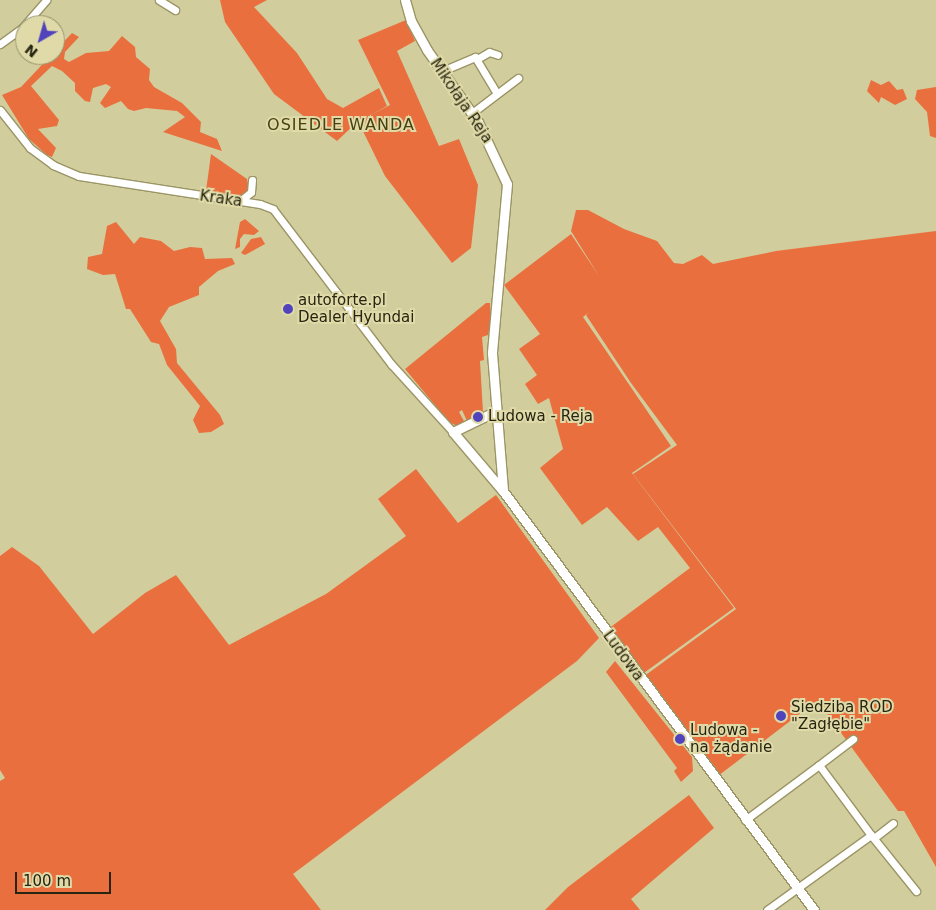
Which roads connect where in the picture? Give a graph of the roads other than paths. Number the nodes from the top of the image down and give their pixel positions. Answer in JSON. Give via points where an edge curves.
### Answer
{"nodes":[{"id":1,"x":46,"y":0,"type":"edge"},
{"id":2,"x":159,"y":0,"type":"edge"},
{"id":3,"x":405,"y":0,"type":"edge"},
{"id":4,"x":175,"y":10,"type":"dead end"},
{"id":5,"x":0,"y":44,"type":"edge"},
{"id":6,"x":498,"y":55,"type":"dead end"},
{"id":7,"x":477,"y":59,"type":"junction"},
{"id":8,"x":442,"y":71,"type":"junction"},
{"id":9,"x":518,"y":78,"type":"dead end"},
{"id":10,"x":496,"y":92,"type":"junction"},
{"id":11,"x":0,"y":110,"type":"edge"},
{"id":12,"x":472,"y":113,"type":"junction"},
{"id":13,"x":252,"y":180,"type":"dead end"},
{"id":14,"x":240,"y":201,"type":"junction"},
{"id":15,"x":392,"y":365,"type":"joint"},
{"id":16,"x":496,"y":411,"type":"junction"},
{"id":17,"x":453,"y":432,"type":"junction"},
{"id":18,"x":503,"y":491,"type":"junction"},
{"id":19,"x":852,"y":740,"type":"dead end"},
{"id":20,"x":819,"y":765,"type":"junction"},
{"id":21,"x":745,"y":820,"type":"junction"},
{"id":22,"x":893,"y":823,"type":"dead end"},
{"id":23,"x":873,"y":836,"type":"junction"},
{"id":24,"x":797,"y":888,"type":"junction"},
{"id":25,"x":916,"y":891,"type":"dead end"},
{"id":26,"x":767,"y":910,"type":"edge"},
{"id":27,"x":814,"y":910,"type":"edge"}],
"edges":[{"from":1,"to":5,"type":"street","via":[[22,28]]},
{"from":2,"to":4,"type":"street"},
{"from":3,"to":8,"type":"street","name":"Mikołaja Reja","via":[[411,21]]},
{"from":6,"to":7,"type":"street","via":[[489,52]]},
{"from":7,"to":8,"type":"street","via":[[473,57]]},
{"from":7,"to":10,"type":"street"},
{"from":8,"to":12,"type":"street","name":"Mikołaja Reja"},
{"from":9,"to":10,"type":"street"},
{"from":10,"to":12,"type":"street"},
{"from":11,"to":14,"type":"street","name":"Kraka","via":[[30,148],[53,165],[79,176]]},
{"from":12,"to":16,"type":"street","name":"Mikołaja Reja","via":[[488,138],[507,184],[492,353]]},
{"from":13,"to":14,"type":"street","via":[[251,192]]},
{"from":14,"to":15,"type":"street","name":"Kraka","via":[[273,209]]},
{"from":15,"to":17,"type":"street","name":"Ludowa"},
{"from":16,"to":17,"type":"street"},
{"from":16,"to":18,"type":"street"},
{"from":17,"to":18,"type":"street","name":"Ludowa"},
{"from":18,"to":21,"type":"street","name":"Ludowa"},
{"from":19,"to":20,"type":"street"},
{"from":20,"to":21,"type":"street"},
{"from":20,"to":23,"type":"street"},
{"from":21,"to":24,"type":"street","name":"Ludowa"},
{"from":22,"to":23,"type":"street"},
{"from":23,"to":24,"type":"street"},
{"from":23,"to":25,"type":"street"},
{"from":24,"to":26,"type":"street"},
{"from":24,"to":27,"type":"street","name":"Ludowa"}]}
